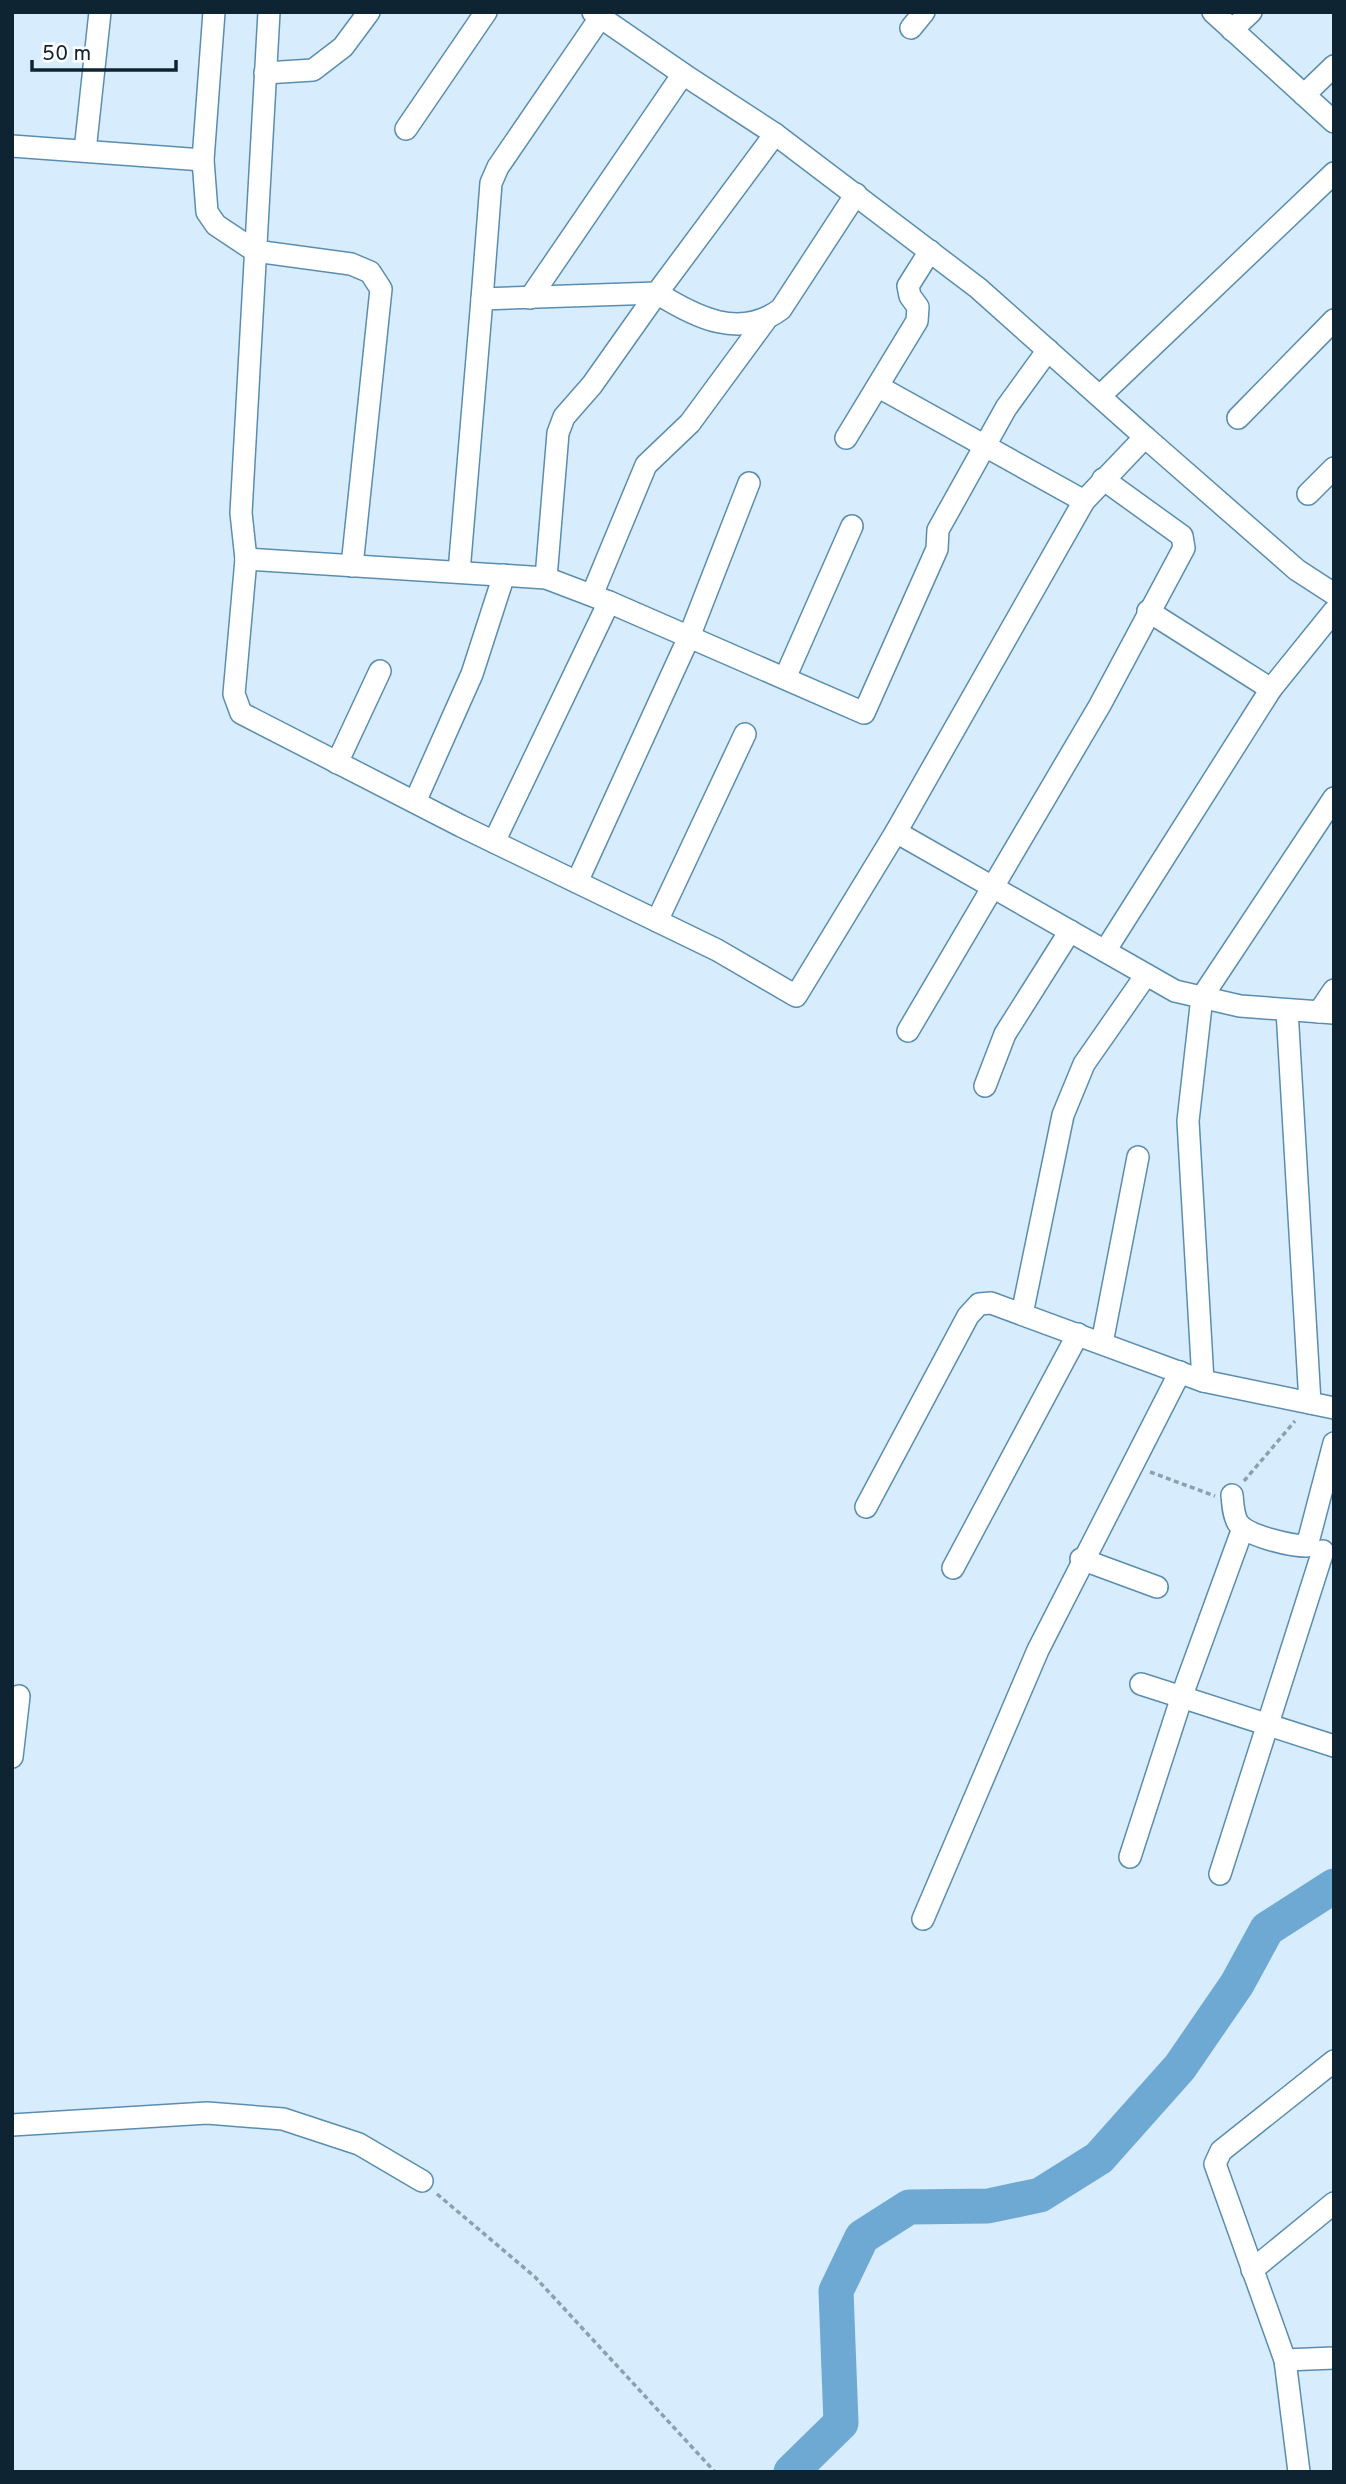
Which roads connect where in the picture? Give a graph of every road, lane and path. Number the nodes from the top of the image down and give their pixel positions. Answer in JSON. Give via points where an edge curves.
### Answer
{"nodes":[{"id":1,"x":100,"y":12,"type":"edge"},
{"id":2,"x":214,"y":12,"type":"edge"},
{"id":3,"x":268,"y":12,"type":"edge"},
{"id":4,"x":369,"y":12,"type":"edge"},
{"id":5,"x":486,"y":12,"type":"edge"},
{"id":6,"x":1213,"y":12,"type":"edge"},
{"id":7,"x":1251,"y":12,"type":"edge"},
{"id":8,"x":599,"y":14,"type":"edge"},
{"id":9,"x":1232,"y":30,"type":"junction"},
{"id":10,"x":1334,"y":66,"type":"edge"},
{"id":11,"x":265,"y":73,"type":"junction"},
{"id":12,"x":683,"y":74,"type":"junction"},
{"id":13,"x":1304,"y":96,"type":"junction"},
{"id":14,"x":1334,"y":122,"type":"edge"},
{"id":15,"x":406,"y":129,"type":"dead end"},
{"id":16,"x":775,"y":134,"type":"junction"},
{"id":17,"x":12,"y":146,"type":"edge"},
{"id":18,"x":85,"y":151,"type":"junction"},
{"id":19,"x":203,"y":160,"type":"junction"},
{"id":20,"x":1334,"y":173,"type":"edge"},
{"id":21,"x":856,"y":194,"type":"junction"},
{"id":22,"x":255,"y":251,"type":"junction"},
{"id":23,"x":930,"y":251,"type":"junction"},
{"id":24,"x":657,"y":293,"type":"junction"},
{"id":25,"x":530,"y":298,"type":"junction"},
{"id":26,"x":482,"y":299,"type":"junction"},
{"id":27,"x":1334,"y":320,"type":"edge"},
{"id":28,"x":765,"y":321,"type":"junction"},
{"id":29,"x":1048,"y":350,"type":"junction"},
{"id":30,"x":879,"y":387,"type":"junction"},
{"id":31,"x":1100,"y":396,"type":"junction"},
{"id":32,"x":1238,"y":418,"type":"dead end"},
{"id":33,"x":1145,"y":437,"type":"junction"},
{"id":34,"x":846,"y":438,"type":"dead end"},
{"id":35,"x":984,"y":447,"type":"junction"},
{"id":36,"x":1334,"y":468,"type":"edge"},
{"id":37,"x":1102,"y":479,"type":"junction"},
{"id":38,"x":749,"y":483,"type":"dead end"},
{"id":39,"x":1308,"y":494,"type":"dead end"},
{"id":40,"x":1084,"y":501,"type":"junction"},
{"id":41,"x":852,"y":526,"type":"dead end"},
{"id":42,"x":246,"y":559,"type":"junction"},
{"id":43,"x":352,"y":566,"type":"junction"},
{"id":44,"x":459,"y":572,"type":"junction"},
{"id":45,"x":504,"y":575,"type":"junction"},
{"id":46,"x":546,"y":578,"type":"junction"},
{"id":47,"x":1334,"y":594,"type":"edge"},
{"id":48,"x":601,"y":598,"type":"junction"},
{"id":49,"x":1148,"y":611,"type":"junction"},
{"id":50,"x":1334,"y":611,"type":"edge"},
{"id":51,"x":689,"y":637,"type":"junction"},
{"id":52,"x":380,"y":671,"type":"dead end"},
{"id":53,"x":785,"y":678,"type":"junction"},
{"id":54,"x":1270,"y":689,"type":"junction"},
{"id":55,"x":745,"y":734,"type":"dead end"},
{"id":56,"x":337,"y":763,"type":"junction"},
{"id":57,"x":1334,"y":799,"type":"edge"},
{"id":58,"x":415,"y":803,"type":"junction"},
{"id":59,"x":896,"y":832,"type":"junction"},
{"id":60,"x":494,"y":842,"type":"junction"},
{"id":61,"x":577,"y":882,"type":"junction"},
{"id":62,"x":991,"y":886,"type":"junction"},
{"id":63,"x":657,"y":921,"type":"junction"},
{"id":64,"x":1070,"y":931,"type":"junction"},
{"id":65,"x":1105,"y":951,"type":"junction"},
{"id":66,"x":1146,"y":975,"type":"junction"},
{"id":67,"x":1334,"y":990,"type":"edge"},
{"id":68,"x":1202,"y":997,"type":"junction"},
{"id":69,"x":1287,"y":1010,"type":"junction"},
{"id":70,"x":1326,"y":1013,"type":"edge"},
{"id":71,"x":908,"y":1031,"type":"dead end"},
{"id":72,"x":985,"y":1086,"type":"dead end"},
{"id":73,"x":1138,"y":1157,"type":"dead end"},
{"id":74,"x":1022,"y":1314,"type":"junction"},
{"id":75,"x":1078,"y":1334,"type":"junction"},
{"id":76,"x":1102,"y":1343,"type":"junction"},
{"id":77,"x":1180,"y":1372,"type":"junction"},
{"id":78,"x":1203,"y":1381,"type":"junction"},
{"id":79,"x":1310,"y":1403,"type":"junction"},
{"id":80,"x":1334,"y":1408,"type":"edge"},
{"id":81,"x":1334,"y":1443,"type":"edge"},
{"id":82,"x":1131,"y":1465,"type":"junction"},
{"id":83,"x":1232,"y":1495,"type":"junction"},
{"id":84,"x":866,"y":1507,"type":"dead end"},
{"id":85,"x":1243,"y":1528,"type":"junction"},
{"id":86,"x":1321,"y":1551,"type":"edge"},
{"id":87,"x":1082,"y":1559,"type":"junction"},
{"id":88,"x":953,"y":1568,"type":"dead end"},
{"id":89,"x":1157,"y":1587,"type":"dead end"},
{"id":90,"x":1141,"y":1684,"type":"dead end"},
{"id":91,"x":19,"y":1696,"type":"dead end"},
{"id":92,"x":1182,"y":1698,"type":"junction"},
{"id":93,"x":1270,"y":1725,"type":"junction"},
{"id":94,"x":1334,"y":1746,"type":"edge"},
{"id":95,"x":12,"y":1757,"type":"edge"},
{"id":96,"x":1130,"y":1857,"type":"dead end"},
{"id":97,"x":1220,"y":1874,"type":"dead end"},
{"id":98,"x":923,"y":1919,"type":"dead end"},
{"id":99,"x":1334,"y":2061,"type":"edge"},
{"id":100,"x":12,"y":2125,"type":"edge"},
{"id":101,"x":422,"y":2181,"type":"joint"},
{"id":102,"x":1334,"y":2203,"type":"edge"},
{"id":103,"x":1252,"y":2270,"type":"junction"},
{"id":104,"x":1334,"y":2358,"type":"edge"},
{"id":105,"x":1285,"y":2360,"type":"junction"},
{"id":106,"x":715,"y":2472,"type":"edge"},
{"id":107,"x":1298,"y":2472,"type":"edge"}],
"edges":[{"from":1,"to":18,"type":"street"},
{"from":2,"to":19,"type":"street"},
{"from":3,"to":11,"type":"street"},
{"from":4,"to":11,"type":"street","via":[[343,47],[313,70]]},
{"from":5,"to":15,"type":"street"},
{"from":6,"to":9,"type":"street"},
{"from":7,"to":9,"type":"street"},
{"from":8,"to":12,"type":"street"},
{"from":8,"to":26,"type":"street","via":[[491,183]]},
{"from":9,"to":13,"type":"street"},
{"from":10,"to":13,"type":"street"},
{"from":11,"to":22,"type":"street"},
{"from":12,"to":16,"type":"street"},
{"from":12,"to":25,"type":"street"},
{"from":13,"to":14,"type":"street"},
{"from":16,"to":21,"type":"street"},
{"from":16,"to":24,"type":"street"},
{"from":17,"to":18,"type":"street"},
{"from":18,"to":19,"type":"street"},
{"from":19,"to":22,"type":"street","via":[[207,212],[216,225]]},
{"from":20,"to":31,"type":"street"},
{"from":21,"to":23,"type":"street"},
{"from":21,"to":28,"type":"street","via":[[781,309]]},
{"from":22,"to":42,"type":"street","via":[[241,513]]},
{"from":22,"to":43,"type":"street","via":[[351,264],[370,272],[381,289]]},
{"from":23,"to":29,"type":"street"},
{"from":23,"to":30,"type":"street","via":[[908,286],[918,307],[917,321]]},
{"from":24,"to":25,"type":"street"},
{"from":24,"to":28,"type":"street","via":[[711,322]]},
{"from":24,"to":46,"type":"street","via":[[564,417],[558,433]]},
{"from":25,"to":26,"type":"street"},
{"from":26,"to":44,"type":"street"},
{"from":27,"to":32,"type":"street"},
{"from":28,"to":48,"type":"street","via":[[697,415],[642,471]]},
{"from":29,"to":31,"type":"street"},
{"from":29,"to":35,"type":"street"},
{"from":30,"to":34,"type":"street"},
{"from":30,"to":35,"type":"street"},
{"from":31,"to":33,"type":"street"},
{"from":33,"to":37,"type":"street"},
{"from":33,"to":47,"type":"street","via":[[1297,570]]},
{"from":35,"to":40,"type":"street"},
{"from":35,"to":53,"type":"street","via":[[938,530],[937,550],[864,713]]},
{"from":36,"to":39,"type":"street"},
{"from":37,"to":40,"type":"street"},
{"from":37,"to":49,"type":"street","via":[[1182,536],[1180,559]]},
{"from":38,"to":51,"type":"street"},
{"from":40,"to":59,"type":"street"},
{"from":41,"to":53,"type":"street"},
{"from":42,"to":43,"type":"street"},
{"from":42,"to":56,"type":"street","via":[[234,694],[241,713]]},
{"from":43,"to":44,"type":"street"},
{"from":44,"to":45,"type":"street"},
{"from":45,"to":46,"type":"street"},
{"from":45,"to":58,"type":"street","via":[[472,674]]},
{"from":46,"to":48,"type":"street"},
{"from":48,"to":51,"type":"street"},
{"from":48,"to":60,"type":"street"},
{"from":49,"to":54,"type":"street"},
{"from":49,"to":62,"type":"street","via":[[1100,705]]},
{"from":50,"to":54,"type":"street"},
{"from":51,"to":53,"type":"street"},
{"from":51,"to":61,"type":"street"},
{"from":52,"to":56,"type":"street"},
{"from":54,"to":65,"type":"street"},
{"from":55,"to":63,"type":"street"},
{"from":56,"to":58,"type":"street"},
{"from":57,"to":68,"type":"street"},
{"from":58,"to":60,"type":"street"},
{"from":59,"to":62,"type":"street"},
{"from":59,"to":63,"type":"street","via":[[796,996]]},
{"from":60,"to":61,"type":"street"},
{"from":61,"to":63,"type":"street"},
{"from":62,"to":64,"type":"street"},
{"from":62,"to":71,"type":"street"},
{"from":64,"to":65,"type":"street"},
{"from":64,"to":72,"type":"street","via":[[1005,1034]]},
{"from":65,"to":66,"type":"street"},
{"from":66,"to":68,"type":"street","via":[[1175,991]]},
{"from":66,"to":74,"type":"street","via":[[1084,1064],[1063,1115]]},
{"from":67,"to":70,"type":"street"},
{"from":68,"to":69,"type":"street"},
{"from":68,"to":78,"type":"street","via":[[1188,1121]]},
{"from":69,"to":70,"type":"street"},
{"from":69,"to":79,"type":"street"},
{"from":73,"to":76,"type":"street"},
{"from":74,"to":75,"type":"street"},
{"from":74,"to":84,"type":"street","via":[[991,1303],[979,1304],[968,1316]]},
{"from":75,"to":76,"type":"street"},
{"from":75,"to":88,"type":"street"},
{"from":76,"to":77,"type":"street"},
{"from":77,"to":78,"type":"street"},
{"from":77,"to":82,"type":"street"},
{"from":78,"to":79,"type":"street"},
{"from":79,"to":80,"type":"street"},
{"from":79,"to":83,"type":"path"},
{"from":81,"to":86,"type":"street"},
{"from":82,"to":83,"type":"path","via":[[1218,1497]]},
{"from":82,"to":87,"type":"street"},
{"from":83,"to":85,"type":"street","via":[[1236,1520]]},
{"from":85,"to":86,"type":"street"},
{"from":85,"to":92,"type":"street"},
{"from":86,"to":93,"type":"street"},
{"from":87,"to":89,"type":"street"},
{"from":87,"to":98,"type":"street"},
{"from":90,"to":92,"type":"street"},
{"from":91,"to":95,"type":"street"},
{"from":92,"to":93,"type":"street"},
{"from":92,"to":96,"type":"street"},
{"from":93,"to":94,"type":"street"},
{"from":93,"to":97,"type":"street"},
{"from":99,"to":103,"type":"street","via":[[1221,2151],[1215,2164]]},
{"from":100,"to":101,"type":"street","via":[[207,2113],[283,2119],[359,2144]]},
{"from":101,"to":106,"type":"path","via":[[536,2277]]},
{"from":102,"to":103,"type":"street"},
{"from":103,"to":105,"type":"street"},
{"from":104,"to":105,"type":"street"},
{"from":105,"to":107,"type":"street"}]}
